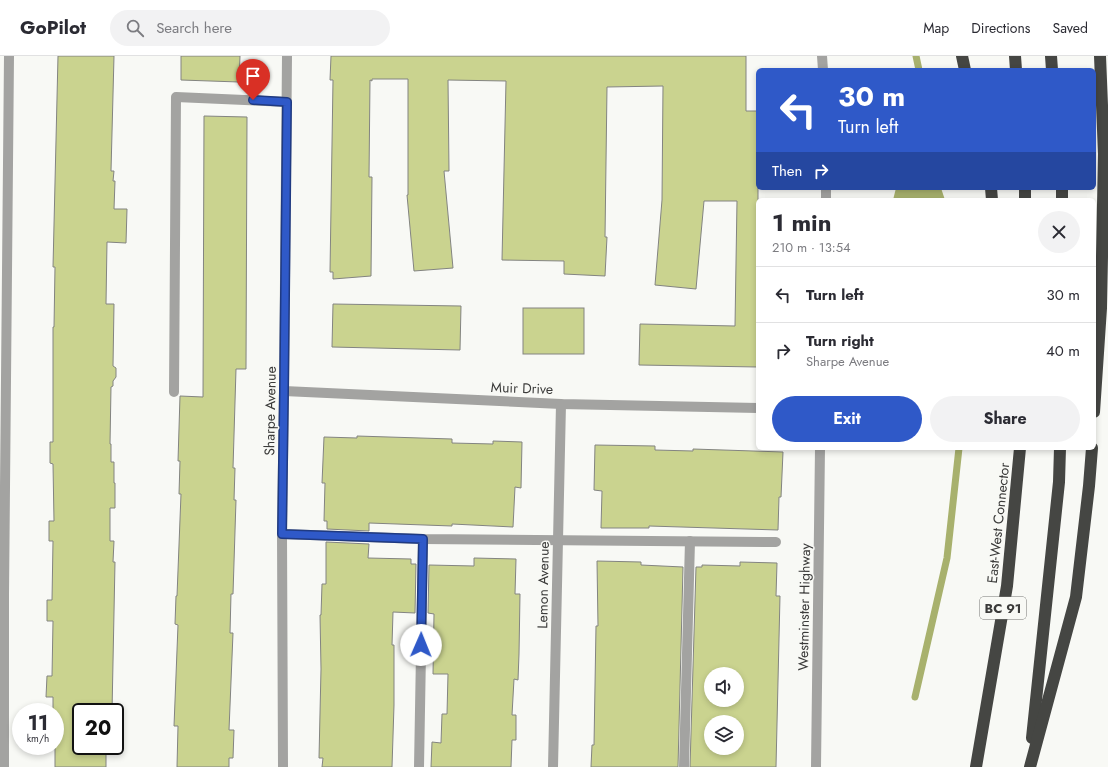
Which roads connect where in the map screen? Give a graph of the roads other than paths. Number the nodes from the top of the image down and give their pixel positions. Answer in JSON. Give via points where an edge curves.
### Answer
{"nodes":[{"id":1,"x":9,"y":56,"type":"edge"},
{"id":2,"x":287,"y":56,"type":"edge"},
{"id":3,"x":822,"y":56,"type":"edge"},
{"id":4,"x":962,"y":56,"type":"edge"},
{"id":5,"x":1015,"y":56,"type":"edge"},
{"id":6,"x":1051,"y":56,"type":"edge"},
{"id":7,"x":1100,"y":56,"type":"edge"},
{"id":8,"x":823,"y":68,"type":"edge"},
{"id":9,"x":965,"y":68,"type":"edge"},
{"id":10,"x":1016,"y":68,"type":"edge"},
{"id":11,"x":1052,"y":68,"type":"edge"},
{"id":12,"x":287,"y":102,"type":"junction"},
{"id":13,"x":4,"y":129,"type":"edge"},
{"id":14,"x":1096,"y":382,"type":"edge"},
{"id":15,"x":284,"y":391,"type":"junction"},
{"id":16,"x":174,"y":392,"type":"dead end"},
{"id":17,"x":561,"y":404,"type":"junction"},
{"id":18,"x":756,"y":408,"type":"edge"},
{"id":19,"x":820,"y":450,"type":"edge"},
{"id":20,"x":1020,"y":450,"type":"edge"},
{"id":21,"x":1060,"y":450,"type":"edge"},
{"id":22,"x":1092,"y":450,"type":"edge"},
{"id":23,"x":282,"y":534,"type":"junction"},
{"id":24,"x":423,"y":539,"type":"junction"},
{"id":25,"x":558,"y":539,"type":"junction"},
{"id":26,"x":690,"y":541,"type":"junction"},
{"id":27,"x":776,"y":542,"type":"dead end"},
{"id":28,"x":2,"y":620,"type":"edge"},
{"id":29,"x":4,"y":767,"type":"edge"},
{"id":30,"x":283,"y":767,"type":"edge"},
{"id":31,"x":419,"y":767,"type":"edge"},
{"id":32,"x":553,"y":767,"type":"edge"},
{"id":33,"x":684,"y":767,"type":"edge"},
{"id":34,"x":816,"y":767,"type":"edge"},
{"id":35,"x":976,"y":767,"type":"edge"},
{"id":36,"x":1029,"y":767,"type":"edge"}],
"edges":[{"from":1,"to":13,"type":"street"},
{"from":2,"to":12,"type":"street","name":"Sharpe Avenue"},
{"from":3,"to":8,"type":"street"},
{"from":4,"to":9,"type":"highway"},
{"from":5,"to":10,"type":"highway"},
{"from":6,"to":11,"type":"highway"},
{"from":7,"to":14,"type":"highway","via":[[1104,154],[1101,308]]},
{"from":12,"to":15,"type":"street","name":"Sharpe Avenue"},
{"from":12,"to":16,"type":"street","via":[[176,97]]},
{"from":13,"to":28,"type":"street"},
{"from":15,"to":17,"type":"street","name":"Muir Drive"},
{"from":15,"to":23,"type":"street","name":"Sharpe Avenue"},
{"from":17,"to":18,"type":"street","name":"Muir Drive"},
{"from":17,"to":25,"type":"street","name":"Lemon Avenue"},
{"from":19,"to":34,"type":"street","name":"Westminster Highway"},
{"from":20,"to":35,"type":"highway","name":"East-West Connector","number":"BC 91","via":[[1007,586]]},
{"from":21,"to":36,"type":"highway","number":"BC 91","via":[[1059,482]]},
{"from":22,"to":36,"type":"highway","via":[[1076,597]]},
{"from":23,"to":24,"type":"street"},
{"from":23,"to":30,"type":"street","name":"Sharpe Avenue"},
{"from":24,"to":25,"type":"street"},
{"from":24,"to":31,"type":"street"},
{"from":25,"to":26,"type":"street"},
{"from":25,"to":32,"type":"street","name":"Lemon Avenue"},
{"from":26,"to":27,"type":"street"},
{"from":26,"to":33,"type":"street"},
{"from":28,"to":29,"type":"street"}]}
